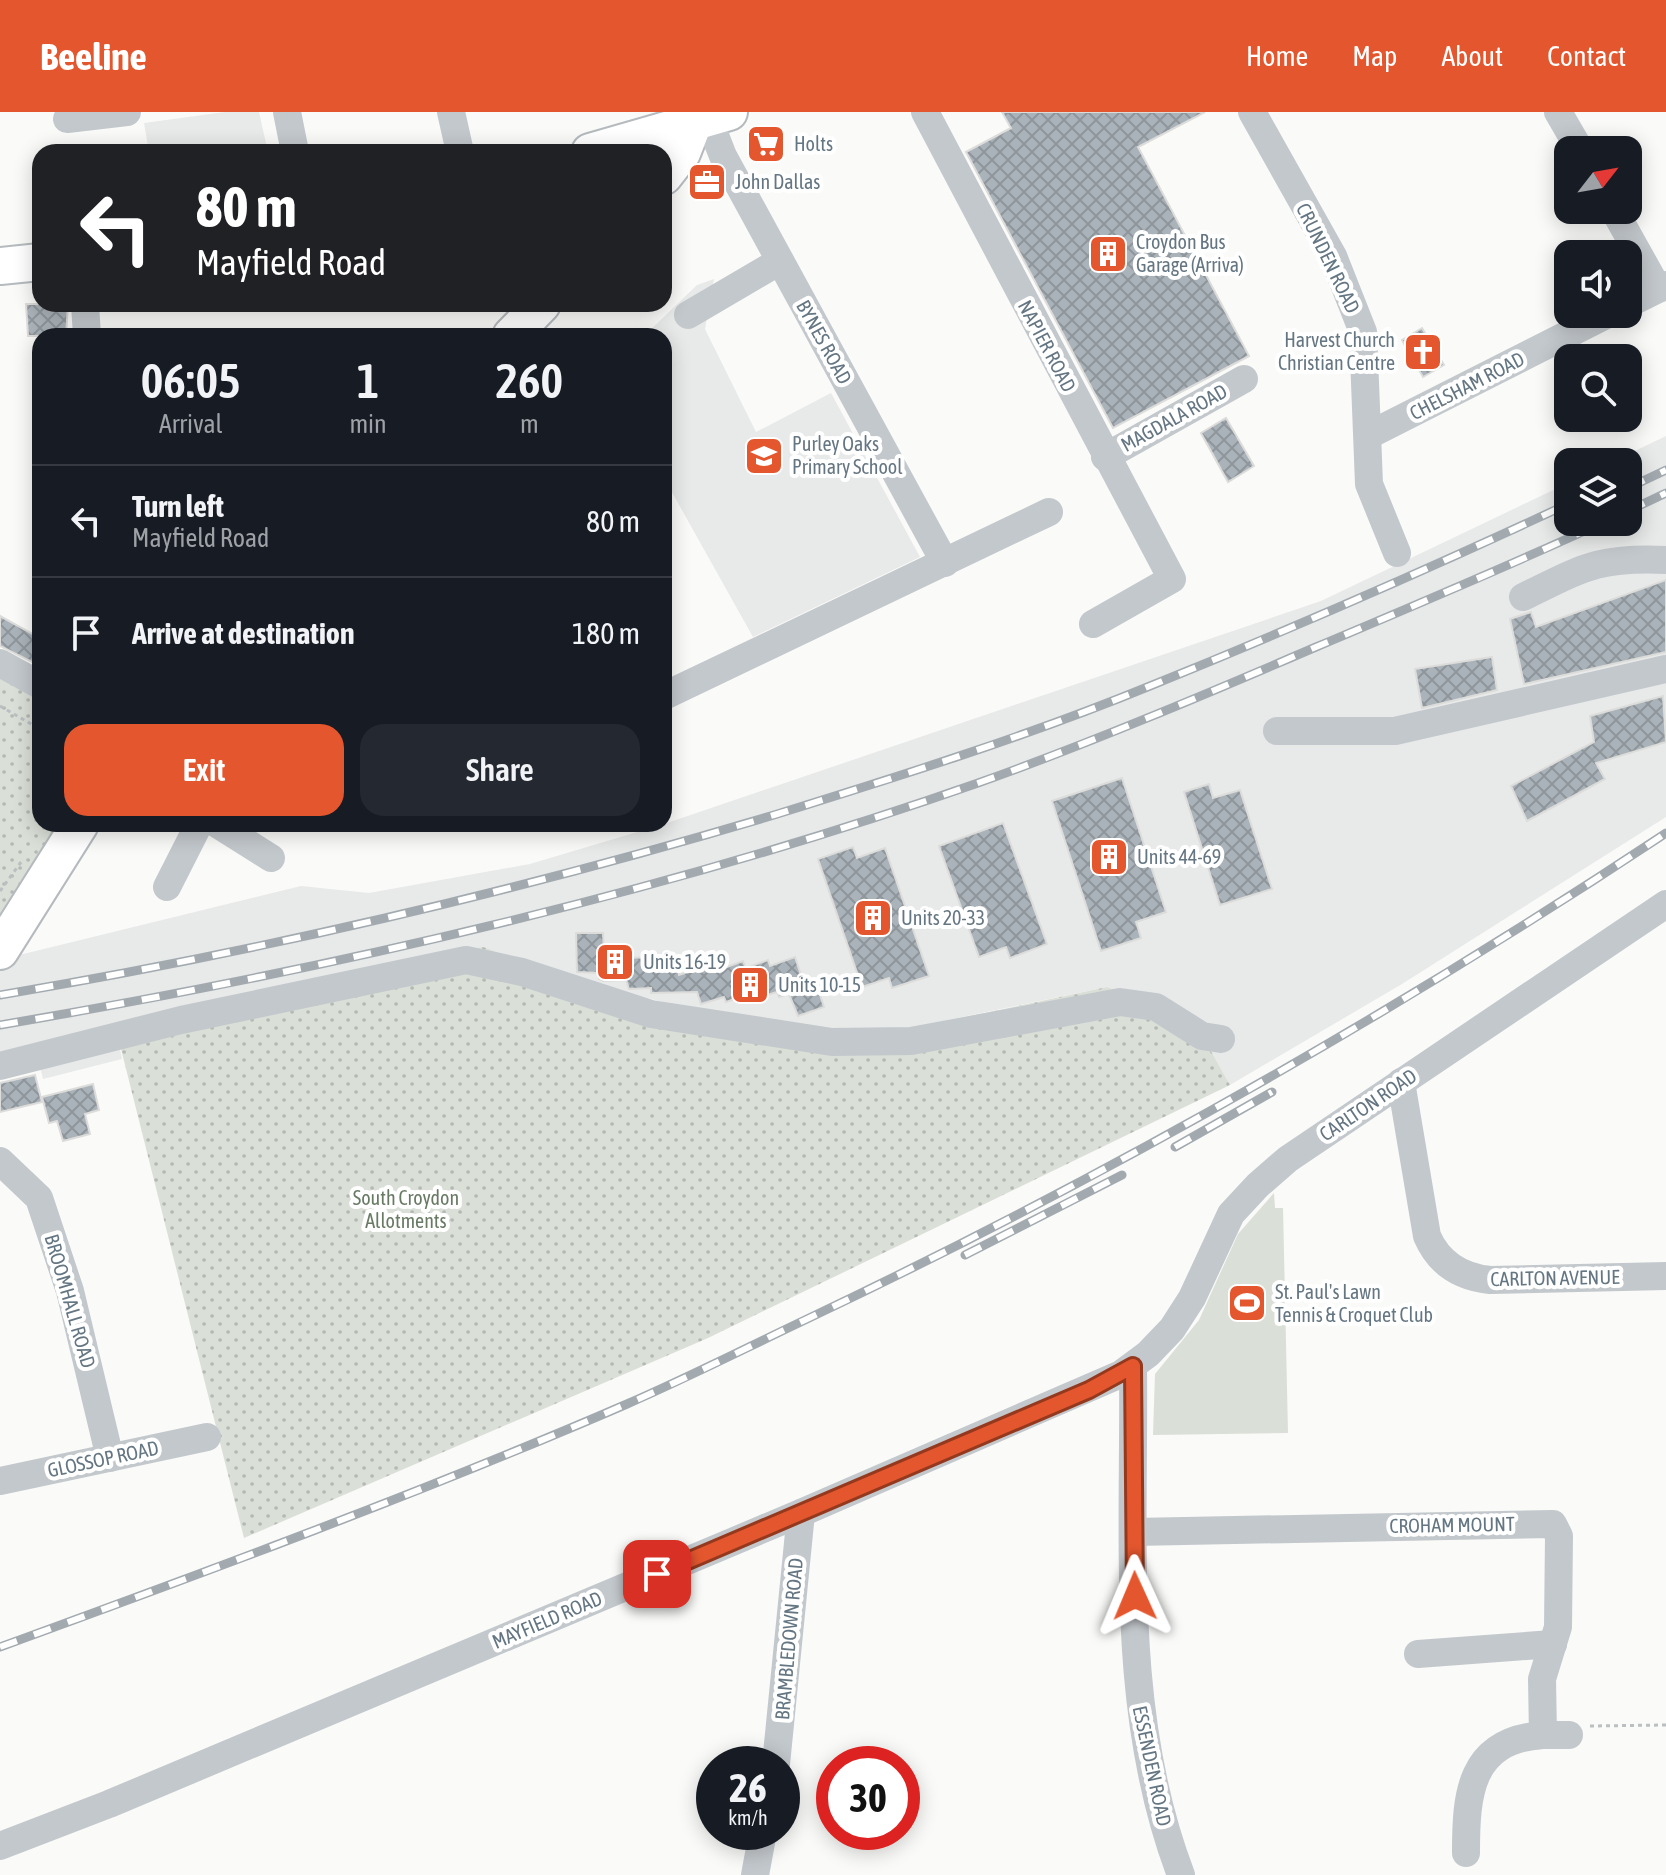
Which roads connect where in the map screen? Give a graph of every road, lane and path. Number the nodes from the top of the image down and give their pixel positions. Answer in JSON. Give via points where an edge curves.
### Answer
{"nodes":[{"id":1,"x":127,"y":112,"type":"edge"},
{"id":2,"x":287,"y":112,"type":"edge"},
{"id":3,"x":451,"y":112,"type":"edge"},
{"id":4,"x":925,"y":112,"type":"edge"},
{"id":5,"x":1252,"y":112,"type":"edge"},
{"id":6,"x":1558,"y":112,"type":"edge"},
{"id":7,"x":67,"y":119,"type":"dead end"},
{"id":8,"x":711,"y":119,"type":"edge"},
{"id":9,"x":1572,"y":136,"type":"edge"},
{"id":10,"x":293,"y":144,"type":"edge"},
{"id":11,"x":458,"y":144,"type":"edge"},
{"id":12,"x":648,"y":144,"type":"edge"},
{"id":13,"x":672,"y":166,"type":"edge"},
{"id":14,"x":1623,"y":224,"type":"edge"},
{"id":15,"x":780,"y":261,"type":"junction"},
{"id":16,"x":32,"y":263,"type":"edge"},
{"id":17,"x":0,"y":266,"type":"edge"},
{"id":18,"x":1662,"y":287,"type":"edge"},
{"id":19,"x":1642,"y":297,"type":"edge"},
{"id":20,"x":534,"y":312,"type":"edge"},
{"id":21,"x":688,"y":315,"type":"dead end"},
{"id":22,"x":519,"y":328,"type":"edge"},
{"id":23,"x":1580,"y":328,"type":"edge"},
{"id":24,"x":1244,"y":379,"type":"dead end"},
{"id":25,"x":1369,"y":435,"type":"junction"},
{"id":26,"x":1105,"y":457,"type":"junction"},
{"id":27,"x":1049,"y":512,"type":"dead end"},
{"id":28,"x":1397,"y":553,"type":"dead end"},
{"id":29,"x":1666,"y":560,"type":"edge"},
{"id":30,"x":945,"y":563,"type":"junction"},
{"id":31,"x":1523,"y":597,"type":"dead end"},
{"id":32,"x":1093,"y":624,"type":"dead end"},
{"id":33,"x":0,"y":663,"type":"edge"},
{"id":34,"x":1666,"y":669,"type":"edge"},
{"id":35,"x":32,"y":681,"type":"edge"},
{"id":36,"x":672,"y":692,"type":"edge"},
{"id":37,"x":0,"y":706,"type":"edge"},
{"id":38,"x":32,"y":724,"type":"edge"},
{"id":39,"x":1277,"y":731,"type":"dead end"},
{"id":40,"x":75,"y":832,"type":"edge"},
{"id":41,"x":195,"y":832,"type":"edge"},
{"id":42,"x":230,"y":832,"type":"edge"},
{"id":43,"x":271,"y":858,"type":"dead end"},
{"id":44,"x":167,"y":887,"type":"dead end"},
{"id":45,"x":1666,"y":904,"type":"edge"},
{"id":46,"x":0,"y":951,"type":"edge"},
{"id":47,"x":1221,"y":1039,"type":"dead end"},
{"id":48,"x":0,"y":1066,"type":"edge"},
{"id":49,"x":1401,"y":1082,"type":"junction"},
{"id":50,"x":0,"y":1161,"type":"edge"},
{"id":51,"x":1666,"y":1276,"type":"edge"},
{"id":52,"x":1133,"y":1366,"type":"junction"},
{"id":53,"x":207,"y":1437,"type":"dead end"},
{"id":54,"x":110,"y":1458,"type":"junction"},
{"id":55,"x":0,"y":1481,"type":"edge"},
{"id":56,"x":801,"y":1513,"type":"junction"},
{"id":57,"x":1134,"y":1532,"type":"junction"},
{"id":58,"x":1553,"y":1644,"type":"junction"},
{"id":59,"x":1418,"y":1654,"type":"dead end"},
{"id":60,"x":1666,"y":1725,"type":"edge"},
{"id":61,"x":1556,"y":1735,"type":"junction"},
{"id":62,"x":778,"y":1746,"type":"edge"},
{"id":63,"x":0,"y":1846,"type":"edge"},
{"id":64,"x":760,"y":1850,"type":"edge"},
{"id":65,"x":1466,"y":1853,"type":"dead end"},
{"id":66,"x":755,"y":1875,"type":"edge"},
{"id":67,"x":1181,"y":1875,"type":"edge"}],
"edges":[{"from":1,"to":7,"type":"street"},
{"from":2,"to":10,"type":"street"},
{"from":3,"to":11,"type":"street"},
{"from":4,"to":26,"type":"street","name":"NAPIER ROAD"},
{"from":5,"to":25,"type":"street","name":"CRUNDEN ROAD","via":[[1333,256],[1363,332]]},
{"from":6,"to":9,"type":"street"},
{"from":8,"to":12,"type":"main road"},
{"from":8,"to":13,"type":"main road"},
{"from":8,"to":15,"type":"street","name":"BYNES ROAD","via":[[723,156]]},
{"from":14,"to":18,"type":"street"},
{"from":15,"to":21,"type":"street"},
{"from":15,"to":30,"type":"street","name":"BYNES ROAD"},
{"from":16,"to":17,"type":"main road"},
{"from":18,"to":19,"type":"street"},
{"from":20,"to":22,"type":"main road"},
{"from":23,"to":25,"type":"street","name":"CHELSHAM ROAD"},
{"from":24,"to":26,"type":"street","name":"MAGDALA ROAD"},
{"from":25,"to":28,"type":"street","name":"CRUNDEN ROAD","via":[[1369,484]]},
{"from":26,"to":32,"type":"street","name":"NAPIER ROAD","via":[[1172,579]]},
{"from":27,"to":30,"type":"street"},
{"from":29,"to":31,"type":"street","via":[[1593,563]]},
{"from":30,"to":36,"type":"street"},
{"from":33,"to":35,"type":"street"},
{"from":34,"to":39,"type":"street","via":[[1395,731]]},
{"from":37,"to":38,"type":"path"},
{"from":40,"to":46,"type":"main road"},
{"from":41,"to":44,"type":"street"},
{"from":42,"to":43,"type":"street"},
{"from":45,"to":49,"type":"street","name":"CARLTON ROAD"},
{"from":47,"to":48,"type":"street","via":[[1202,1036],[1156,1007],[1120,1002],[911,1041],[832,1042],[651,1014],[522,972],[466,960],[181,1020]]},
{"from":49,"to":51,"type":"street","name":"CARLTON AVENUE","via":[[1423,1220],[1433,1249],[1449,1266],[1490,1280]]},
{"from":49,"to":52,"type":"street","name":"CARLTON ROAD","via":[[1288,1159],[1247,1196],[1225,1225],[1180,1318]]},
{"from":50,"to":54,"type":"street","name":"BROOMHALL ROAD","via":[[39,1198],[70,1291]]},
{"from":52,"to":56,"type":"street","name":"MAYFIELD ROAD","via":[[1089,1390]]},
{"from":52,"to":57,"type":"street","name":"ESSENDEN ROAD"},
{"from":53,"to":54,"type":"street","name":"GLOSSOP ROAD"},
{"from":54,"to":55,"type":"street","name":"GLOSSOP ROAD"},
{"from":56,"to":62,"type":"street","name":"BRAMBLEDOWN ROAD"},
{"from":56,"to":63,"type":"street","name":"MAYFIELD ROAD"},
{"from":57,"to":58,"type":"street","name":"CROHAM MOUNT","via":[[1553,1524],[1559,1550]]},
{"from":57,"to":67,"type":"street","name":"ESSENDEN ROAD","via":[[1137,1692],[1165,1831]]},
{"from":58,"to":59,"type":"street"},
{"from":58,"to":61,"type":"street","name":"CROHAM MOUNT","via":[[1542,1679]]},
{"from":60,"to":61,"type":"path","via":[[1569,1727]]},
{"from":61,"to":65,"type":"street","via":[[1509,1743],[1487,1761],[1471,1782],[1477,1812]]},
{"from":64,"to":66,"type":"street"}]}
